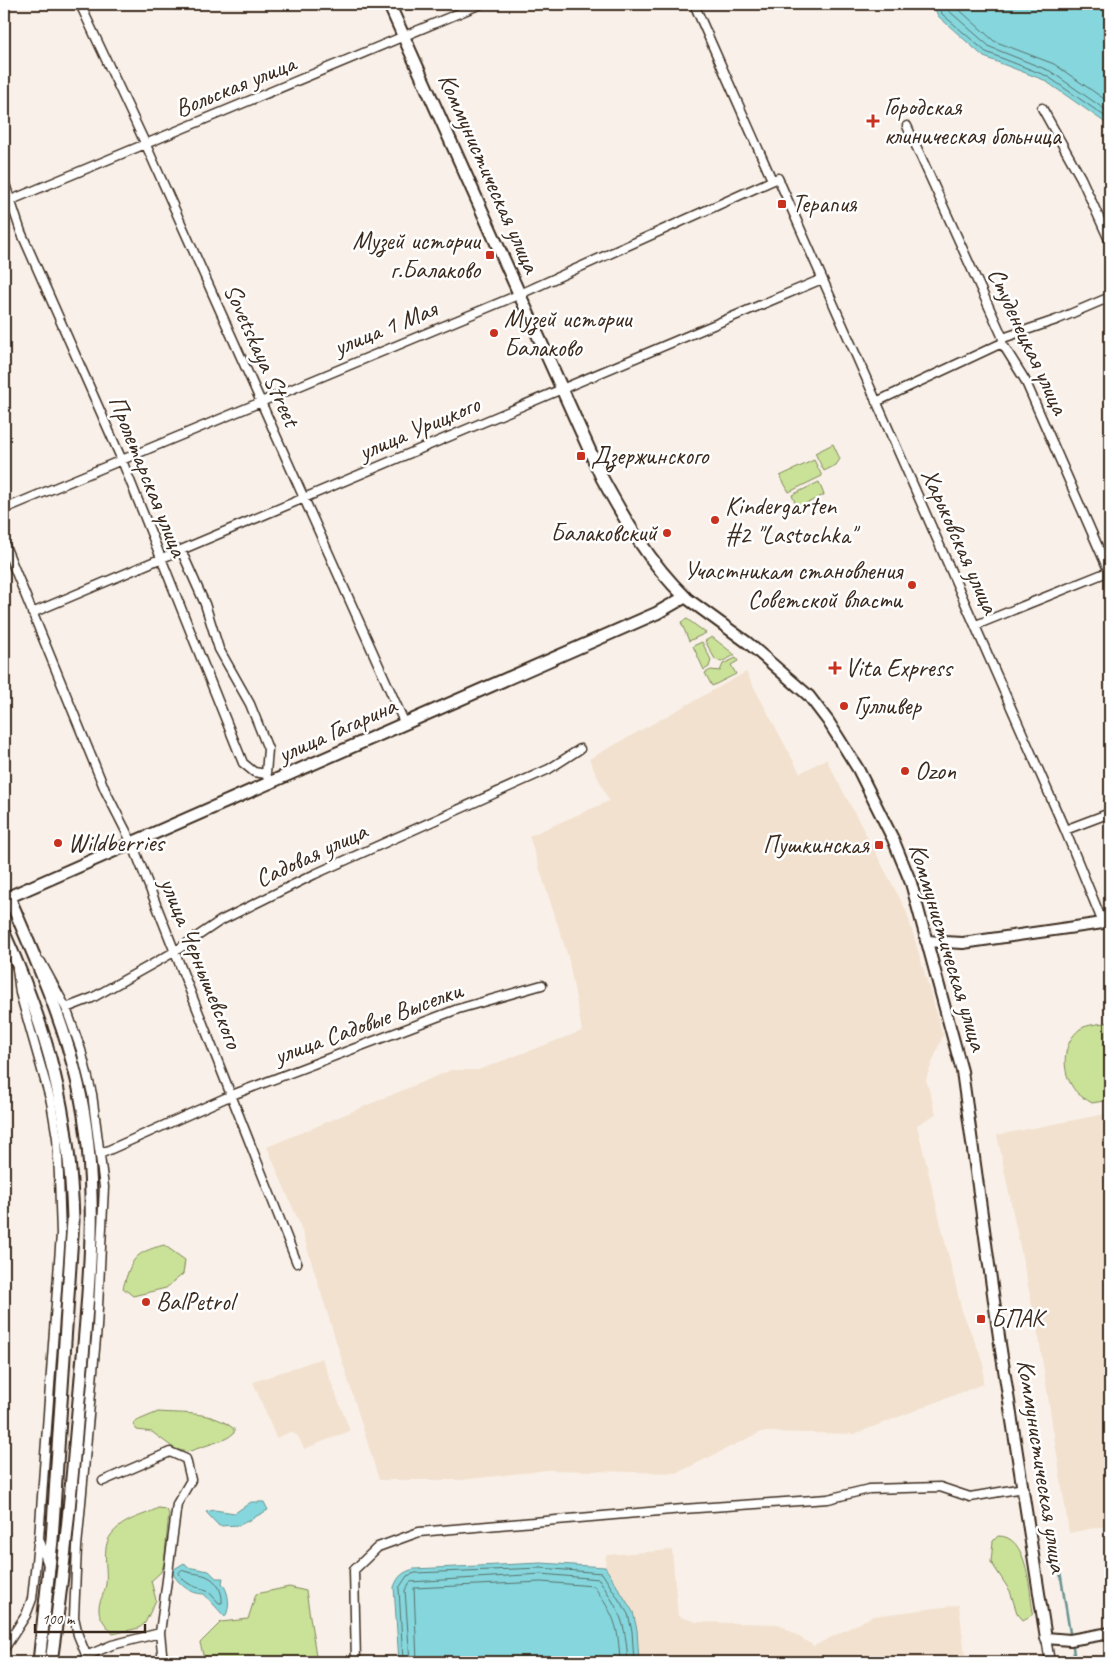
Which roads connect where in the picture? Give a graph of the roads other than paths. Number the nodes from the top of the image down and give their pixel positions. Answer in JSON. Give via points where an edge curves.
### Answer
{"nodes":[{"id":1,"x":80,"y":4,"type":"edge"},
{"id":2,"x":389,"y":4,"type":"edge"},
{"id":3,"x":481,"y":4,"type":"edge"},
{"id":4,"x":694,"y":4,"type":"edge"},
{"id":5,"x":404,"y":37,"type":"junction"},
{"id":6,"x":1042,"y":108,"type":"dead end"},
{"id":7,"x":907,"y":126,"type":"dead end"},
{"id":8,"x":146,"y":144,"type":"junction"},
{"id":9,"x":775,"y":179,"type":"junction"},
{"id":10,"x":4,"y":181,"type":"edge"},
{"id":11,"x":8,"y":201,"type":"edge"},
{"id":12,"x":1110,"y":242,"type":"edge"},
{"id":13,"x":822,"y":279,"type":"junction"},
{"id":14,"x":518,"y":295,"type":"junction"},
{"id":15,"x":1110,"y":297,"type":"edge"},
{"id":16,"x":1002,"y":340,"type":"junction"},
{"id":17,"x":560,"y":389,"type":"junction"},
{"id":18,"x":261,"y":402,"type":"junction"},
{"id":19,"x":876,"y":402,"type":"junction"},
{"id":20,"x":121,"y":458,"type":"junction"},
{"id":21,"x":304,"y":499,"type":"junction"},
{"id":22,"x":4,"y":509,"type":"edge"},
{"id":23,"x":4,"y":543,"type":"edge"},
{"id":24,"x":181,"y":550,"type":"junction"},
{"id":25,"x":160,"y":559,"type":"junction"},
{"id":26,"x":1110,"y":572,"type":"edge"},
{"id":27,"x":686,"y":597,"type":"junction"},
{"id":28,"x":32,"y":613,"type":"junction"},
{"id":29,"x":976,"y":625,"type":"junction"},
{"id":30,"x":405,"y":724,"type":"junction"},
{"id":31,"x":580,"y":750,"type":"dead end"},
{"id":32,"x":268,"y":778,"type":"junction"},
{"id":33,"x":1110,"y":812,"type":"edge"},
{"id":34,"x":1065,"y":830,"type":"junction"},
{"id":35,"x":132,"y":843,"type":"junction"},
{"id":36,"x":6,"y":896,"type":"edge"},
{"id":37,"x":1106,"y":922,"type":"edge"},
{"id":38,"x":4,"y":933,"type":"edge"},
{"id":39,"x":926,"y":941,"type":"junction"},
{"id":40,"x":174,"y":952,"type":"junction"},
{"id":41,"x":33,"y":953,"type":"junction"},
{"id":42,"x":16,"y":960,"type":"junction"},
{"id":43,"x":542,"y":985,"type":"dead end"},
{"id":44,"x":66,"y":1008,"type":"junction"},
{"id":45,"x":232,"y":1095,"type":"junction"},
{"id":46,"x":100,"y":1154,"type":"junction"},
{"id":47,"x":297,"y":1263,"type":"dead end"},
{"id":48,"x":103,"y":1481,"type":"dead end"},
{"id":49,"x":1024,"y":1488,"type":"junction"},
{"id":50,"x":39,"y":1538,"type":"junction"},
{"id":51,"x":77,"y":1547,"type":"junction"},
{"id":52,"x":63,"y":1565,"type":"junction"},
{"id":53,"x":49,"y":1569,"type":"junction"},
{"id":54,"x":160,"y":1633,"type":"junction"},
{"id":55,"x":1110,"y":1633,"type":"edge"},
{"id":56,"x":1046,"y":1638,"type":"junction"},
{"id":57,"x":4,"y":1649,"type":"edge"},
{"id":58,"x":88,"y":1659,"type":"edge"},
{"id":59,"x":39,"y":1662,"type":"edge"},
{"id":60,"x":51,"y":1662,"type":"edge"},
{"id":61,"x":163,"y":1662,"type":"edge"},
{"id":62,"x":356,"y":1662,"type":"edge"},
{"id":63,"x":1050,"y":1662,"type":"edge"}],
"edges":[{"from":1,"to":8,"type":"street","name":"Sovetskaya Street"},
{"from":2,"to":5,"type":"main road","name":"Коммунистическая улица"},
{"from":3,"to":5,"type":"street","name":"Вольская улица"},
{"from":4,"to":9,"type":"street","name":"Харьковская улица"},
{"from":5,"to":8,"type":"street","name":"Вольская улица"},
{"from":5,"to":14,"type":"main road","name":"Коммунистическая улица"},
{"from":6,"to":12,"type":"street","via":[[1081,178]]},
{"from":7,"to":16,"type":"street","name":"Студенецкая улица"},
{"from":8,"to":11,"type":"street","name":"Вольская улица"},
{"from":8,"to":18,"type":"street","name":"Sovetskaya Street"},
{"from":9,"to":13,"type":"street","name":"Харьковская улица"},
{"from":9,"to":14,"type":"street","name":"улица 1 Мая"},
{"from":10,"to":11,"type":"street","name":"Пролетарская улица"},
{"from":11,"to":20,"type":"street","name":"Пролетарская улица"},
{"from":13,"to":17,"type":"street","name":"улица Урицкого"},
{"from":13,"to":19,"type":"street","name":"Харьковская улица"},
{"from":14,"to":17,"type":"main road","name":"Коммунистическая улица"},
{"from":14,"to":18,"type":"street","name":"улица 1 Мая"},
{"from":15,"to":16,"type":"street"},
{"from":16,"to":19,"type":"street"},
{"from":16,"to":26,"type":"street","name":"Студенецкая улица","via":[[1025,380]]},
{"from":17,"to":21,"type":"street","name":"улица Урицкого"},
{"from":17,"to":27,"type":"main road","name":"Коммунистическая улица","via":[[627,524],[656,566]]},
{"from":18,"to":20,"type":"street","name":"улица 1 Мая"},
{"from":18,"to":21,"type":"street","name":"Sovetskaya Street"},
{"from":19,"to":29,"type":"street","name":"Харьковская улица"},
{"from":20,"to":22,"type":"street","name":"улица 1 Мая"},
{"from":20,"to":25,"type":"street","name":"Пролетарская улица"},
{"from":21,"to":24,"type":"street","name":"улица Урицкого"},
{"from":21,"to":30,"type":"street","name":"Sovetskaya Street"},
{"from":23,"to":28,"type":"street","name":"улица Чернышевского"},
{"from":24,"to":25,"type":"street","name":"улица Урицкого"},
{"from":24,"to":32,"type":"street","name":"Пролетарская улица","via":[[205,604],[220,649],[250,704],[268,749]]},
{"from":25,"to":28,"type":"street","name":"улица Урицкого"},
{"from":25,"to":32,"type":"street","name":"Пролетарская улица","via":[[243,762]]},
{"from":26,"to":29,"type":"street"},
{"from":27,"to":30,"type":"main road","name":"улица Гагарина","via":[[657,613]]},
{"from":27,"to":39,"type":"street","name":"Коммунистическая улица","via":[[786,675],[809,696],[828,721],[858,769],[895,845],[911,883]]},
{"from":28,"to":35,"type":"street","name":"улица Чернышевского","via":[[105,790]]},
{"from":29,"to":34,"type":"street","name":"Харьковская улица"},
{"from":30,"to":32,"type":"main road","name":"улица Гагарина"},
{"from":31,"to":40,"type":"street","name":"Садовая улица","via":[[549,769],[315,874],[220,921]]},
{"from":32,"to":35,"type":"main road","name":"улица Гагарина"},
{"from":33,"to":34,"type":"street"},
{"from":34,"to":37,"type":"street","name":"Харьковская улица"},
{"from":35,"to":36,"type":"main road","name":"улица Гагарина"},
{"from":35,"to":40,"type":"street","name":"улица Чернышевского"},
{"from":36,"to":41,"type":"main road"},
{"from":37,"to":39,"type":"street","via":[[963,943]]},
{"from":38,"to":42,"type":"main road"},
{"from":39,"to":49,"type":"street","name":"Коммунистическая улица","via":[[962,1071]]},
{"from":40,"to":44,"type":"street","name":"Садовая улица","via":[[92,998]]},
{"from":40,"to":45,"type":"street","name":"улица Чернышевского"},
{"from":41,"to":44,"type":"street","via":[[54,982]]},
{"from":41,"to":52,"type":"main road","via":[[54,1003],[72,1060],[91,1170],[86,1320]]},
{"from":42,"to":50,"type":"street","via":[[20,993],[51,1102],[59,1176],[61,1234]]},
{"from":42,"to":53,"type":"main road","via":[[54,1065],[72,1175],[73,1220]]},
{"from":43,"to":45,"type":"street","name":"улица Садовые Выселки","via":[[458,1009]]},
{"from":44,"to":46,"type":"street","via":[[92,1094]]},
{"from":45,"to":46,"type":"street","name":"улица Садовые Выселки"},
{"from":45,"to":47,"type":"street","name":"улица Чернышевского"},
{"from":46,"to":51,"type":"street","via":[[104,1187],[102,1243]]},
{"from":48,"to":54,"type":"street","via":[[170,1452],[186,1459],[191,1480],[177,1504]]},
{"from":49,"to":56,"type":"street","name":"Коммунистическая улица"},
{"from":49,"to":62,"type":"street","via":[[970,1497],[940,1487],[869,1489],[828,1499],[419,1532],[378,1547],[354,1570]]},
{"from":50,"to":53,"type":"street"},
{"from":50,"to":57,"type":"street","via":[[32,1598],[26,1615]]},
{"from":51,"to":52,"type":"street"},
{"from":51,"to":58,"type":"street","via":[[74,1617]]},
{"from":52,"to":60,"type":"main road"},
{"from":53,"to":59,"type":"main road"},
{"from":54,"to":58,"type":"street","via":[[112,1645]]},
{"from":54,"to":61,"type":"street"},
{"from":55,"to":56,"type":"street","via":[[1070,1640]]},
{"from":56,"to":63,"type":"street","name":"Коммунистическая улица"}]}
